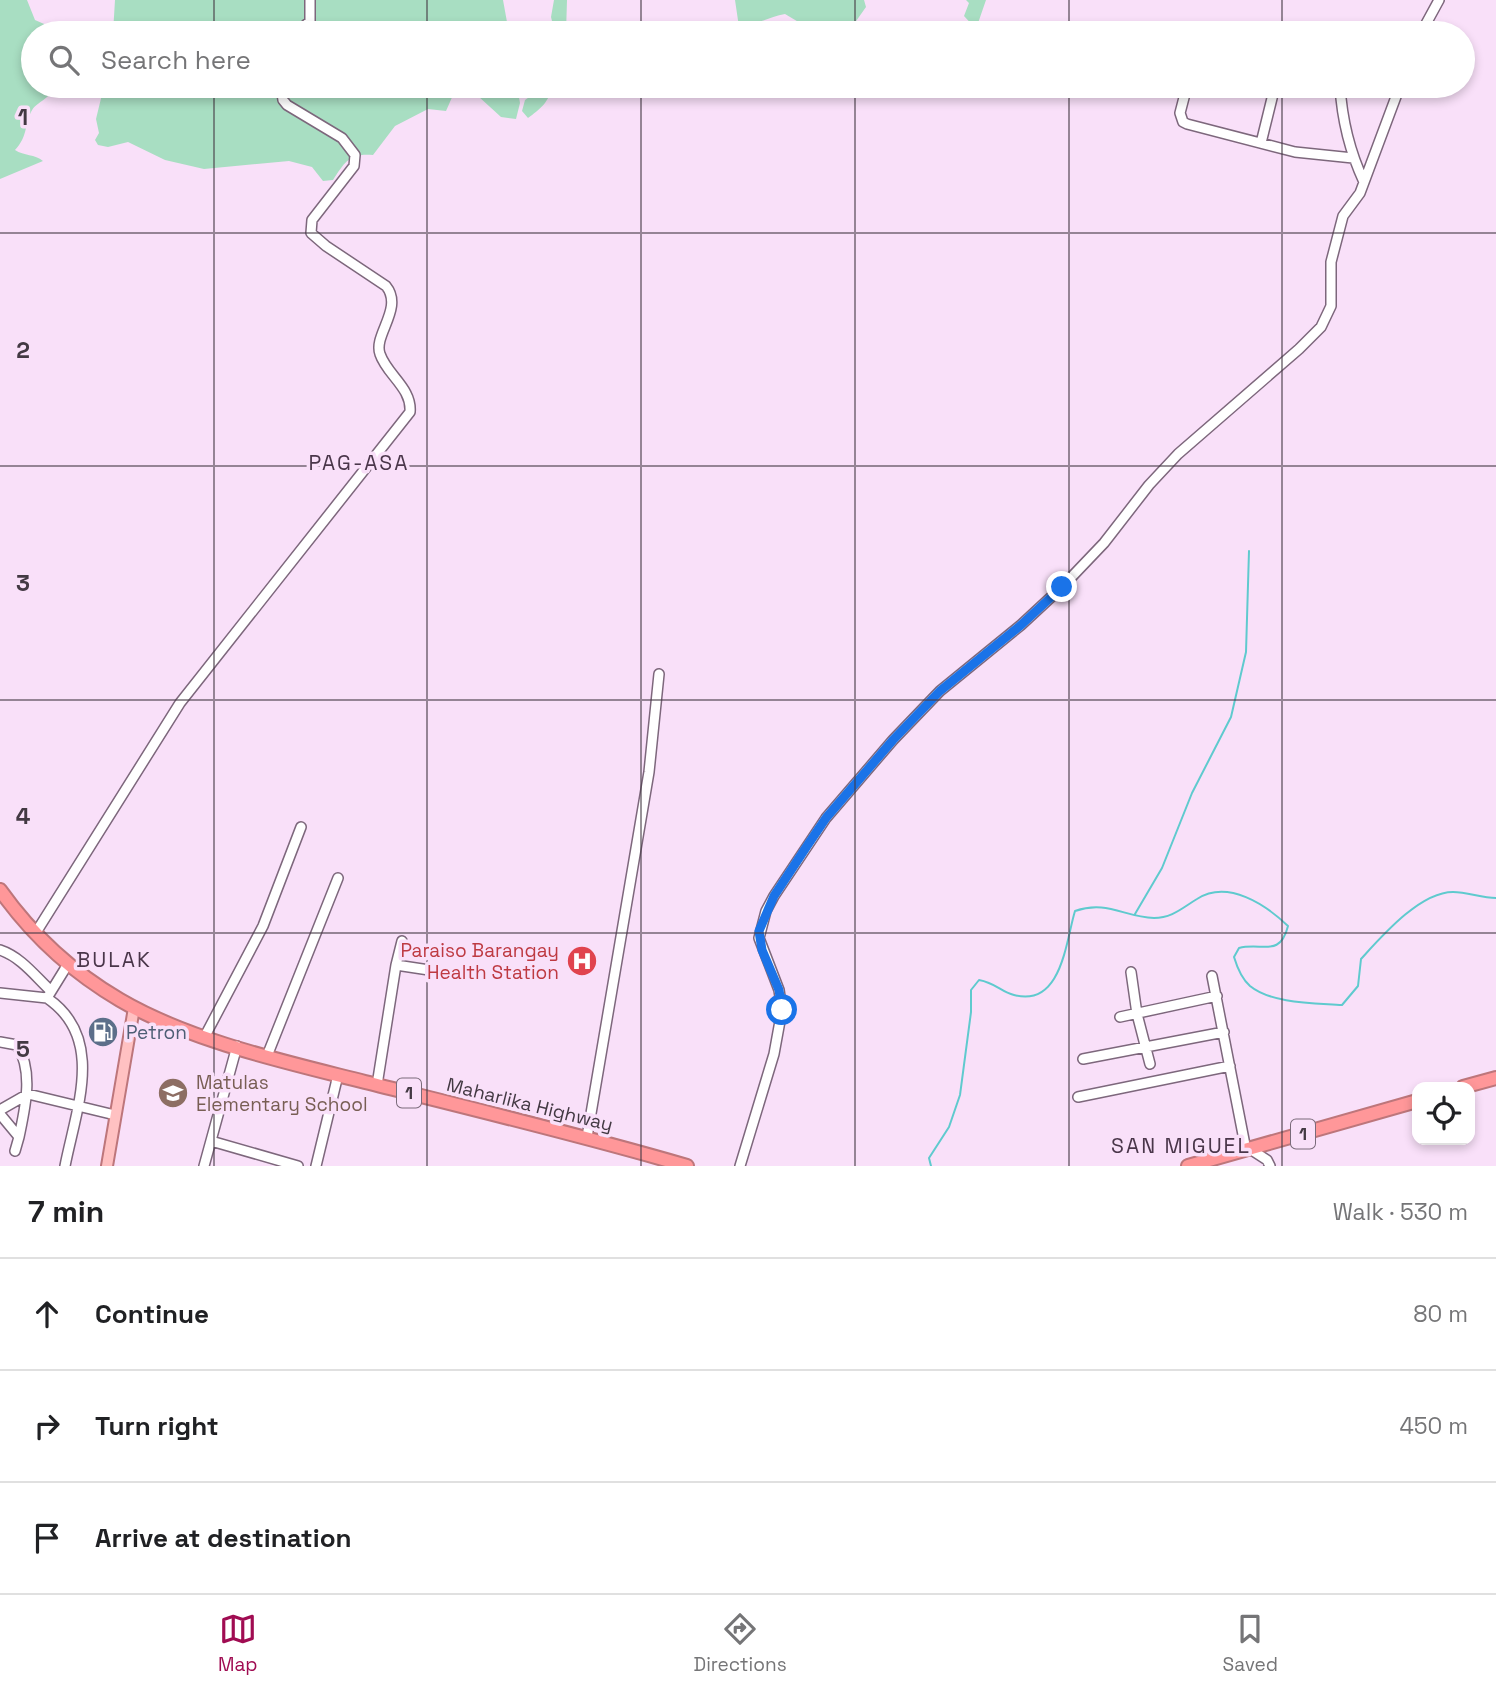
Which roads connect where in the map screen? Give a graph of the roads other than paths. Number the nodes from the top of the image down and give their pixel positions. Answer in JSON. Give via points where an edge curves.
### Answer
{"nodes":[{"id":1,"x":310,"y":0,"type":"edge"},
{"id":2,"x":1439,"y":0,"type":"edge"},
{"id":3,"x":310,"y":21,"type":"edge"},
{"id":4,"x":1428,"y":21,"type":"edge"},
{"id":5,"x":284,"y":98,"type":"edge"},
{"id":6,"x":1184,"y":98,"type":"edge"},
{"id":7,"x":1272,"y":98,"type":"edge"},
{"id":8,"x":1341,"y":98,"type":"edge"},
{"id":9,"x":1396,"y":98,"type":"edge"},
{"id":10,"x":1261,"y":143,"type":"junction"},
{"id":11,"x":1353,"y":158,"type":"junction"},
{"id":12,"x":1364,"y":182,"type":"junction"},
{"id":13,"x":659,"y":674,"type":"dead end"},
{"id":14,"x":301,"y":827,"type":"dead end"},
{"id":15,"x":338,"y":878,"type":"dead end"},
{"id":16,"x":0,"y":890,"type":"edge"},
{"id":17,"x":35,"y":934,"type":"junction"},
{"id":18,"x":402,"y":941,"type":"dead end"},
{"id":19,"x":0,"y":950,"type":"edge"},
{"id":20,"x":68,"y":964,"type":"junction"},
{"id":21,"x":396,"y":965,"type":"junction"},
{"id":22,"x":429,"y":970,"type":"dead end"},
{"id":23,"x":1130,"y":972,"type":"dead end"},
{"id":24,"x":1212,"y":976,"type":"dead end"},
{"id":25,"x":0,"y":993,"type":"edge"},
{"id":26,"x":49,"y":995,"type":"junction"},
{"id":27,"x":1217,"y":996,"type":"junction"},
{"id":28,"x":134,"y":1008,"type":"junction"},
{"id":29,"x":1137,"y":1014,"type":"junction"},
{"id":30,"x":1120,"y":1017,"type":"dead end"},
{"id":31,"x":1224,"y":1032,"type":"junction"},
{"id":32,"x":205,"y":1036,"type":"junction"},
{"id":33,"x":0,"y":1042,"type":"edge"},
{"id":34,"x":237,"y":1046,"type":"junction"},
{"id":35,"x":1145,"y":1047,"type":"junction"},
{"id":36,"x":267,"y":1056,"type":"junction"},
{"id":37,"x":1083,"y":1059,"type":"dead end"},
{"id":38,"x":1150,"y":1064,"type":"dead end"},
{"id":39,"x":1230,"y":1066,"type":"junction"},
{"id":40,"x":338,"y":1075,"type":"junction"},
{"id":41,"x":1496,"y":1078,"type":"edge"},
{"id":42,"x":377,"y":1084,"type":"junction"},
{"id":43,"x":1475,"y":1084,"type":"edge"},
{"id":44,"x":28,"y":1094,"type":"junction"},
{"id":45,"x":1077,"y":1097,"type":"dead end"},
{"id":46,"x":1412,"y":1102,"type":"edge"},
{"id":47,"x":76,"y":1107,"type":"junction"},
{"id":48,"x":0,"y":1112,"type":"edge"},
{"id":49,"x":115,"y":1115,"type":"junction"},
{"id":50,"x":19,"y":1137,"type":"junction"},
{"id":51,"x":587,"y":1137,"type":"junction"},
{"id":52,"x":211,"y":1141,"type":"junction"},
{"id":53,"x":1248,"y":1150,"type":"junction"},
{"id":54,"x":15,"y":1151,"type":"dead end"},
{"id":55,"x":65,"y":1166,"type":"edge"},
{"id":56,"x":107,"y":1166,"type":"edge"},
{"id":57,"x":204,"y":1166,"type":"edge"},
{"id":58,"x":298,"y":1166,"type":"edge"},
{"id":59,"x":316,"y":1166,"type":"edge"},
{"id":60,"x":687,"y":1166,"type":"edge"},
{"id":61,"x":740,"y":1166,"type":"edge"},
{"id":62,"x":1188,"y":1166,"type":"edge"},
{"id":63,"x":1270,"y":1166,"type":"edge"}],
"edges":[{"from":1,"to":3,"type":"street"},
{"from":2,"to":4,"type":"street"},
{"from":5,"to":17,"type":"street","via":[[287,105],[342,138],[355,155],[354,166],[312,220],[311,233],[390,291],[380,355],[407,395],[410,412],[180,703]]},
{"from":6,"to":10,"type":"street","via":[[1183,122]]},
{"from":7,"to":10,"type":"street"},
{"from":8,"to":11,"type":"street"},
{"from":9,"to":12,"type":"street"},
{"from":10,"to":11,"type":"street"},
{"from":11,"to":12,"type":"street"},
{"from":12,"to":61,"type":"street","via":[[1343,216],[1337,236],[1331,262],[1331,306],[1321,327],[1178,454],[1062,587],[940,691],[826,818],[774,896],[759,938],[782,1010],[774,1054]]},
{"from":13,"to":51,"type":"street","via":[[649,772]]},
{"from":14,"to":32,"type":"street","via":[[263,926]]},
{"from":15,"to":36,"type":"street"},
{"from":16,"to":17,"type":"highway","name":"Maharlika Highway","number":"1"},
{"from":17,"to":20,"type":"highway","name":"Maharlika Highway","number":"1"},
{"from":18,"to":21,"type":"street"},
{"from":19,"to":26,"type":"street","via":[[23,963]]},
{"from":20,"to":26,"type":"street"},
{"from":20,"to":28,"type":"highway","name":"Maharlika Highway","number":"1"},
{"from":21,"to":22,"type":"street"},
{"from":21,"to":42,"type":"street"},
{"from":23,"to":29,"type":"street"},
{"from":24,"to":27,"type":"street"},
{"from":25,"to":26,"type":"street"},
{"from":26,"to":47,"type":"street","via":[[81,1045],[83,1074]]},
{"from":27,"to":29,"type":"street"},
{"from":27,"to":31,"type":"street"},
{"from":28,"to":32,"type":"highway","name":"Maharlika Highway","number":"1"},
{"from":28,"to":49,"type":"main road"},
{"from":29,"to":30,"type":"street"},
{"from":29,"to":35,"type":"street"},
{"from":31,"to":35,"type":"street"},
{"from":31,"to":39,"type":"street"},
{"from":32,"to":34,"type":"highway","name":"Maharlika Highway","number":"1"},
{"from":33,"to":44,"type":"street","via":[[19,1049]]},
{"from":34,"to":36,"type":"highway","name":"Maharlika Highway","number":"1"},
{"from":34,"to":52,"type":"street"},
{"from":35,"to":37,"type":"street"},
{"from":35,"to":38,"type":"street"},
{"from":36,"to":40,"type":"highway","name":"Maharlika Highway","number":"1"},
{"from":39,"to":45,"type":"street"},
{"from":39,"to":53,"type":"street"},
{"from":40,"to":42,"type":"highway","name":"Maharlika Highway","number":"1"},
{"from":40,"to":59,"type":"street"},
{"from":41,"to":43,"type":"highway"},
{"from":42,"to":51,"type":"highway","name":"Maharlika Highway","number":"1"},
{"from":44,"to":47,"type":"street"},
{"from":44,"to":48,"type":"street"},
{"from":44,"to":50,"type":"street"},
{"from":46,"to":53,"type":"highway","number":"1"},
{"from":47,"to":49,"type":"street"},
{"from":47,"to":55,"type":"street"},
{"from":48,"to":50,"type":"street"},
{"from":49,"to":56,"type":"main road"},
{"from":50,"to":54,"type":"street"},
{"from":51,"to":60,"type":"highway","name":"Maharlika Highway","number":"1"},
{"from":52,"to":57,"type":"street"},
{"from":52,"to":58,"type":"street"},
{"from":53,"to":62,"type":"highway","number":"1"},
{"from":53,"to":63,"type":"street"}]}
